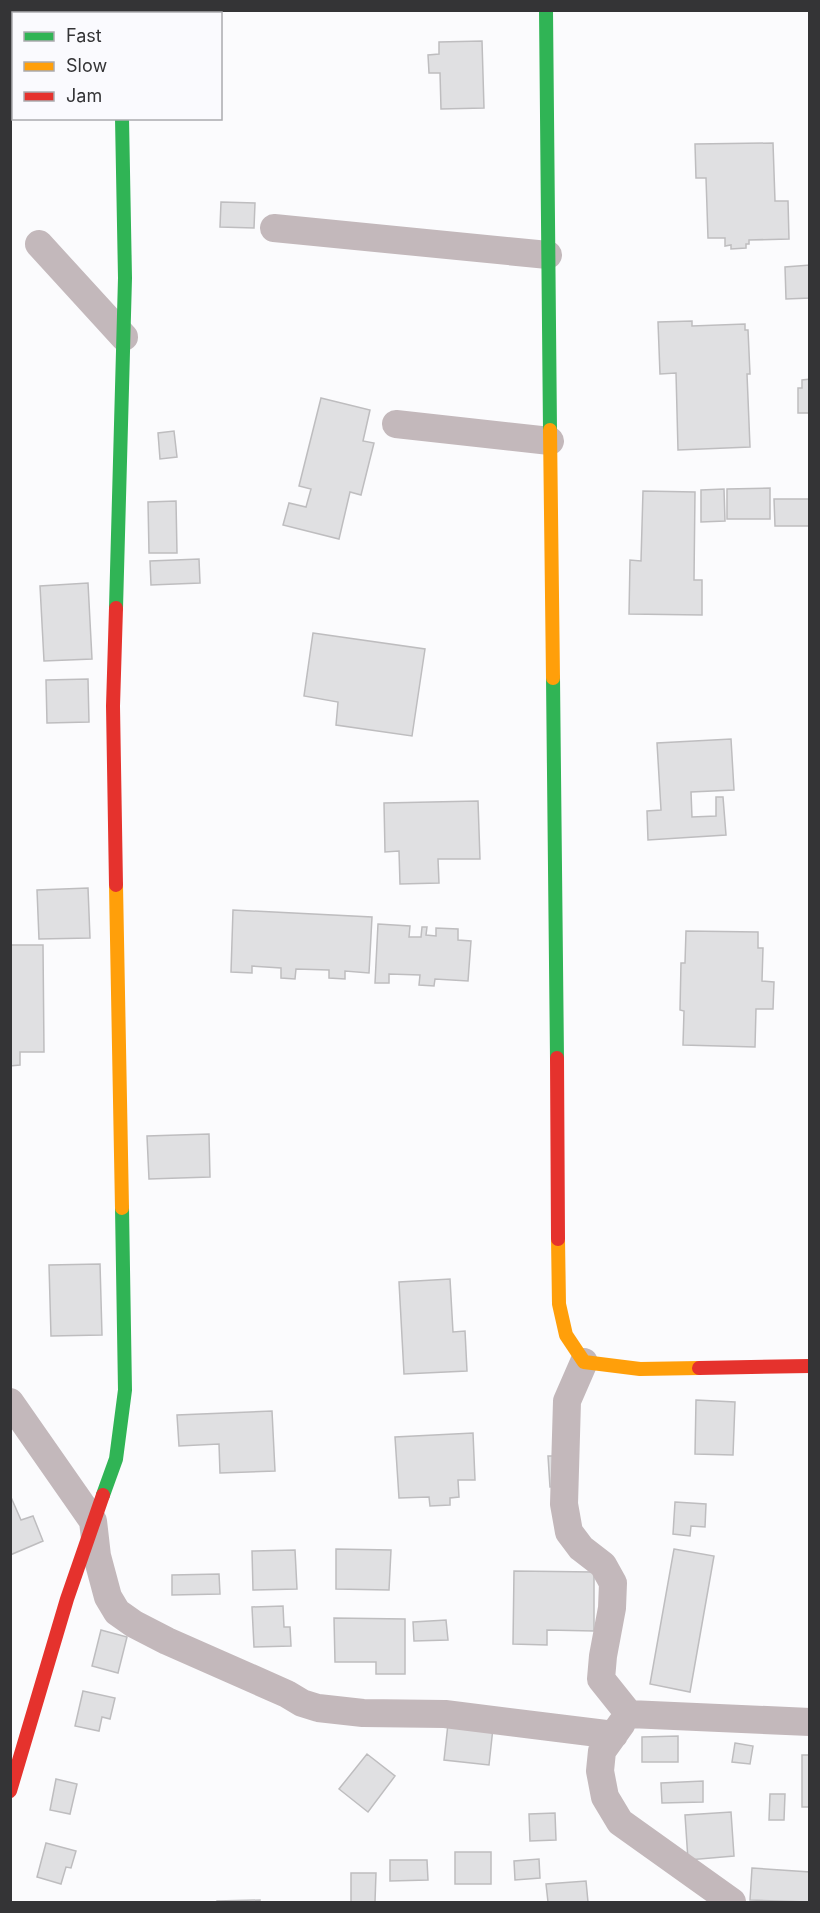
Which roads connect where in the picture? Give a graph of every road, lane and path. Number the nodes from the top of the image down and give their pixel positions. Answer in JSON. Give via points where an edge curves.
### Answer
{"nodes":[{"id":1,"x":546,"y":10,"type":"edge"},
{"id":2,"x":122,"y":120,"type":"edge"},
{"id":3,"x":274,"y":228,"type":"dead end"},
{"id":4,"x":39,"y":244,"type":"dead end"},
{"id":5,"x":548,"y":255,"type":"junction"},
{"id":6,"x":124,"y":337,"type":"junction"},
{"id":7,"x":396,"y":424,"type":"dead end"},
{"id":8,"x":550,"y":441,"type":"junction"},
{"id":9,"x":584,"y":1362,"type":"junction"},
{"id":10,"x":810,"y":1366,"type":"edge"},
{"id":11,"x":10,"y":1402,"type":"edge"},
{"id":12,"x":93,"y":1521,"type":"junction"},
{"id":13,"x":810,"y":1722,"type":"edge"},
{"id":14,"x":621,"y":1724,"type":"junction"},
{"id":15,"x":10,"y":1791,"type":"edge"},
{"id":16,"x":732,"y":1902,"type":"edge"}],
"edges":[{"from":1,"to":5,"type":"street"},
{"from":2,"to":6,"type":"street"},
{"from":3,"to":5,"type":"street"},
{"from":4,"to":6,"type":"street"},
{"from":5,"to":8,"type":"street"},
{"from":6,"to":12,"type":"street","via":[[113,706],[125,1390],[116,1460]]},
{"from":7,"to":8,"type":"street"},
{"from":8,"to":9,"type":"street","via":[[559,1304],[566,1335]]},
{"from":9,"to":10,"type":"street","via":[[640,1369]]},
{"from":9,"to":14,"type":"street","via":[[567,1401],[564,1504],[569,1532],[581,1548],[603,1565],[614,1582],[601,1679]]},
{"from":11,"to":12,"type":"street"},
{"from":12,"to":14,"type":"street","via":[[97,1556],[108,1597],[117,1612],[167,1641],[302,1704],[363,1713]]},
{"from":12,"to":15,"type":"street"},
{"from":13,"to":14,"type":"street"},
{"from":14,"to":16,"type":"street","via":[[602,1751],[600,1771],[605,1797],[620,1822]]}]}
